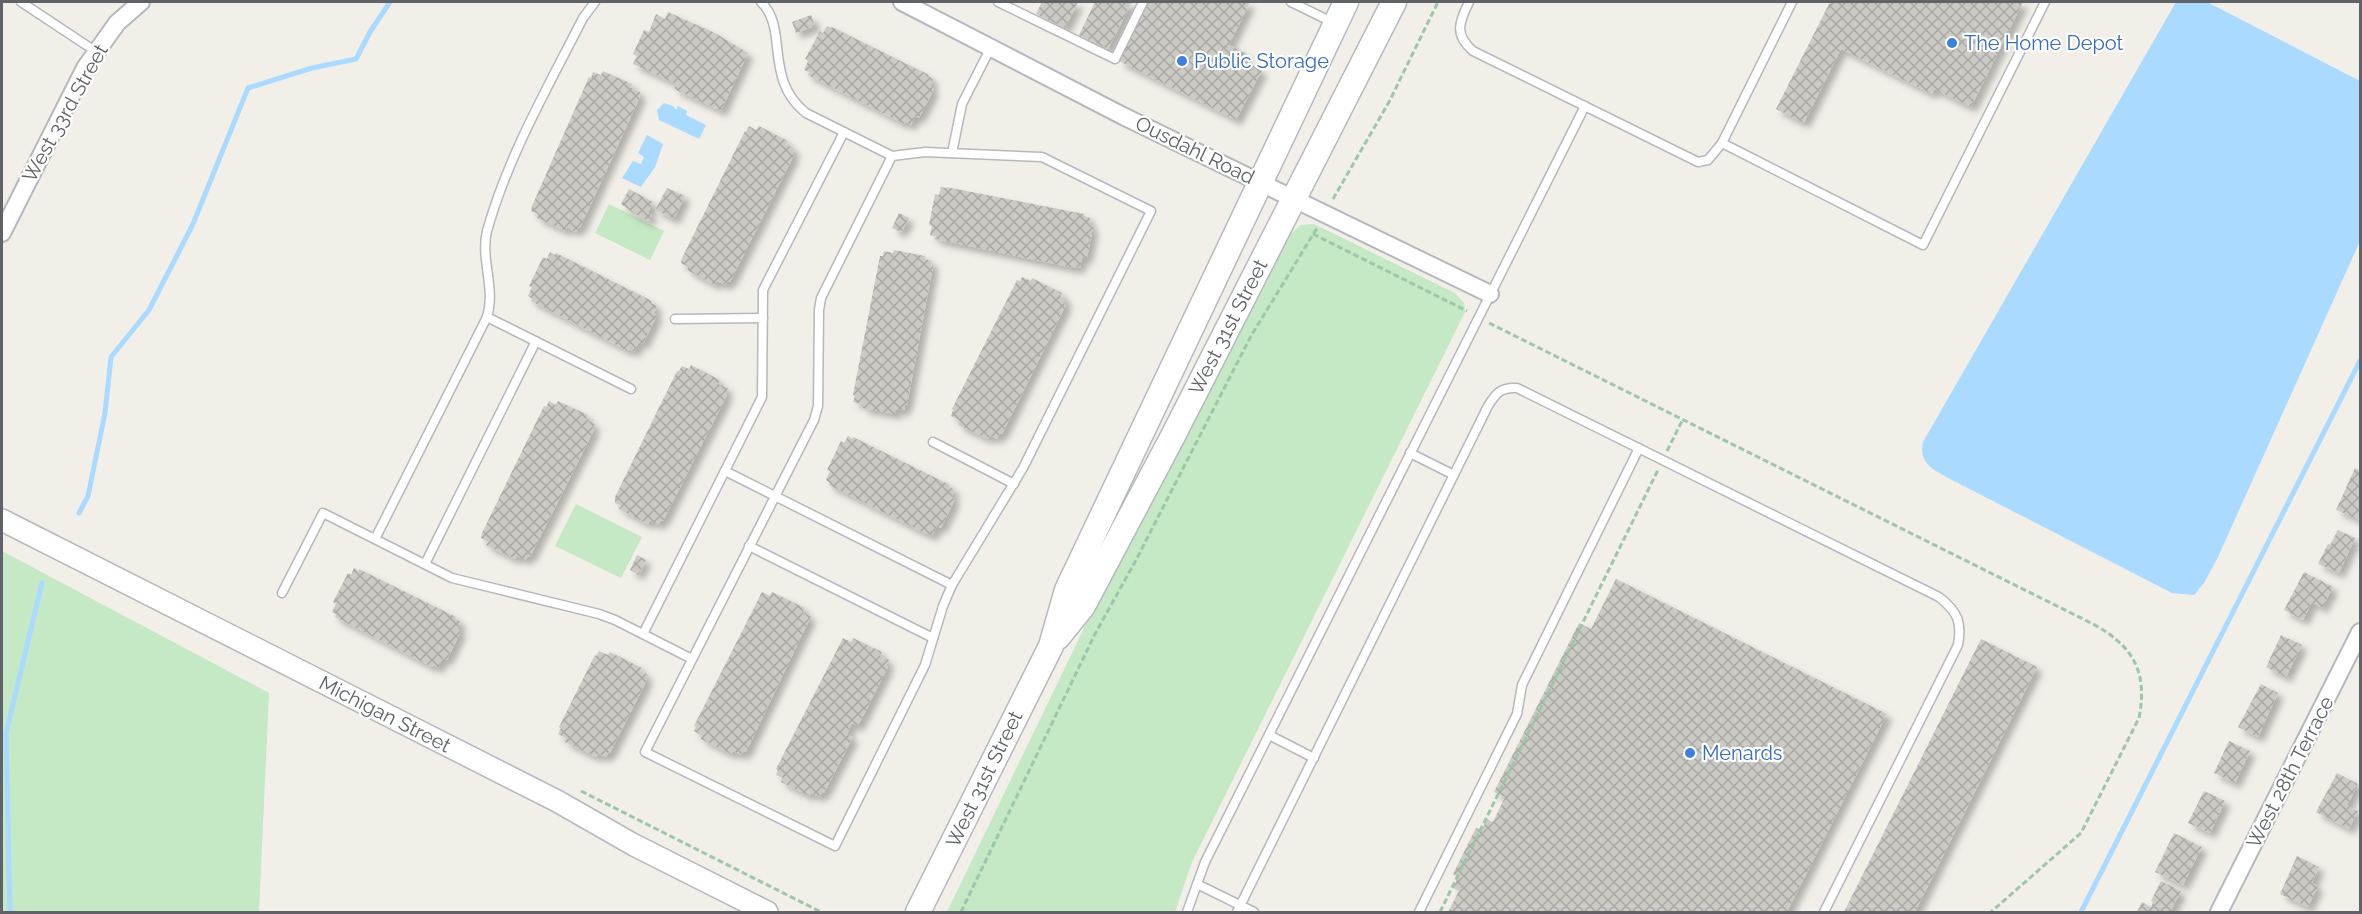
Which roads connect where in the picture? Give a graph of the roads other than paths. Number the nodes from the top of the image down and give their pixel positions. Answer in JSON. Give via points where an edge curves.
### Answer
{"nodes":[{"id":1,"x":21,"y":2,"type":"edge"},
{"id":2,"x":141,"y":2,"type":"edge"},
{"id":3,"x":594,"y":2,"type":"edge"},
{"id":4,"x":761,"y":2,"type":"edge"},
{"id":5,"x":902,"y":2,"type":"edge"},
{"id":6,"x":998,"y":2,"type":"edge"},
{"id":7,"x":1143,"y":2,"type":"edge"},
{"id":8,"x":1291,"y":2,"type":"edge"},
{"id":9,"x":1346,"y":2,"type":"edge"},
{"id":10,"x":1394,"y":2,"type":"edge"},
{"id":11,"x":1469,"y":2,"type":"edge"},
{"id":12,"x":1792,"y":2,"type":"edge"},
{"id":13,"x":2045,"y":2,"type":"edge"},
{"id":14,"x":1336,"y":24,"type":"junction"},
{"id":15,"x":991,"y":48,"type":"junction"},
{"id":16,"x":95,"y":51,"type":"junction"},
{"id":17,"x":1585,"y":106,"type":"junction"},
{"id":18,"x":844,"y":132,"type":"junction"},
{"id":19,"x":1722,"y":143,"type":"junction"},
{"id":20,"x":952,"y":153,"type":"junction"},
{"id":21,"x":892,"y":156,"type":"junction"},
{"id":22,"x":1260,"y":182,"type":"junction"},
{"id":23,"x":1293,"y":198,"type":"junction"},
{"id":24,"x":2,"y":233,"type":"edge"},
{"id":25,"x":1490,"y":294,"type":"junction"},
{"id":26,"x":486,"y":316,"type":"junction"},
{"id":27,"x":763,"y":318,"type":"junction"},
{"id":28,"x":675,"y":319,"type":"dead end"},
{"id":29,"x":536,"y":341,"type":"junction"},
{"id":30,"x":631,"y":388,"type":"dead end"},
{"id":31,"x":933,"y":442,"type":"dead end"},
{"id":32,"x":1639,"y":448,"type":"junction"},
{"id":33,"x":1410,"y":453,"type":"junction"},
{"id":34,"x":725,"y":471,"type":"junction"},
{"id":35,"x":1454,"y":475,"type":"junction"},
{"id":36,"x":1014,"y":484,"type":"junction"},
{"id":37,"x":775,"y":496,"type":"junction"},
{"id":38,"x":2,"y":520,"type":"edge"},
{"id":39,"x":375,"y":539,"type":"junction"},
{"id":40,"x":749,"y":546,"type":"junction"},
{"id":41,"x":425,"y":564,"type":"junction"},
{"id":42,"x":952,"y":585,"type":"junction"},
{"id":43,"x":282,"y":592,"type":"dead end"},
{"id":44,"x":2361,"y":632,"type":"edge"},
{"id":45,"x":643,"y":634,"type":"junction"},
{"id":46,"x":933,"y":638,"type":"junction"},
{"id":47,"x":1051,"y":646,"type":"junction"},
{"id":48,"x":692,"y":660,"type":"junction"},
{"id":49,"x":1269,"y":735,"type":"junction"},
{"id":50,"x":1314,"y":758,"type":"junction"},
{"id":51,"x":1197,"y":884,"type":"junction"},
{"id":52,"x":1239,"y":909,"type":"edge"},
{"id":53,"x":766,"y":912,"type":"edge"},
{"id":54,"x":918,"y":912,"type":"edge"},
{"id":55,"x":1187,"y":912,"type":"edge"},
{"id":56,"x":1254,"y":912,"type":"edge"},
{"id":57,"x":1419,"y":912,"type":"edge"},
{"id":58,"x":1824,"y":912,"type":"edge"},
{"id":59,"x":2219,"y":912,"type":"edge"}],
"edges":[{"from":1,"to":16,"type":"lane"},
{"from":2,"to":16,"type":"street","name":"West 33rd Street","via":[[117,23]]},
{"from":3,"to":26,"type":"lane","via":[[521,141],[500,192],[487,233],[491,303]]},
{"from":4,"to":18,"type":"lane","via":[[772,16],[786,93],[806,113]]},
{"from":5,"to":15,"type":"street","name":"Ousdahl Road"},
{"from":6,"to":7,"type":"lane","via":[[1115,59]]},
{"from":8,"to":14,"type":"lane"},
{"from":9,"to":14,"type":"main road","name":"West 31st Street"},
{"from":10,"to":23,"type":"main road","name":"West 31st Street"},
{"from":11,"to":17,"type":"lane","via":[[1460,24],[1466,45]]},
{"from":12,"to":19,"type":"lane"},
{"from":13,"to":19,"type":"lane","via":[[1923,245]]},
{"from":14,"to":22,"type":"main road","name":"West 31st Street"},
{"from":15,"to":20,"type":"lane","via":[[962,104]]},
{"from":15,"to":22,"type":"street","name":"Ousdahl Road"},
{"from":16,"to":24,"type":"street","name":"West 33rd Street"},
{"from":17,"to":19,"type":"lane","via":[[1698,162],[1708,159]]},
{"from":17,"to":25,"type":"lane"},
{"from":18,"to":21,"type":"lane"},
{"from":18,"to":27,"type":"lane","via":[[763,290]]},
{"from":20,"to":21,"type":"lane"},
{"from":20,"to":36,"type":"lane","via":[[1042,157],[1151,211]]},
{"from":21,"to":37,"type":"lane","via":[[821,298],[818,406]]},
{"from":22,"to":23,"type":"street","name":"Ousdahl Road"},
{"from":22,"to":47,"type":"main road","name":"West 31st Street","via":[[1067,590]]},
{"from":23,"to":25,"type":"street","name":"Ousdahl Road"},
{"from":23,"to":47,"type":"main road","name":"West 31st Street","via":[[1083,606]]},
{"from":25,"to":33,"type":"lane"},
{"from":26,"to":29,"type":"lane"},
{"from":26,"to":39,"type":"lane"},
{"from":27,"to":28,"type":"lane"},
{"from":27,"to":34,"type":"lane","via":[[762,397]]},
{"from":29,"to":30,"type":"lane"},
{"from":29,"to":41,"type":"lane"},
{"from":31,"to":36,"type":"lane"},
{"from":32,"to":35,"type":"lane","via":[[1517,388],[1507,387],[1492,399]]},
{"from":32,"to":57,"type":"lane","via":[[1522,685],[1517,714]]},
{"from":32,"to":58,"type":"lane","via":[[1939,597],[1958,618],[1958,645]]},
{"from":33,"to":35,"type":"lane"},
{"from":33,"to":49,"type":"lane"},
{"from":34,"to":37,"type":"lane"},
{"from":34,"to":45,"type":"lane"},
{"from":35,"to":50,"type":"lane"},
{"from":36,"to":42,"type":"lane"},
{"from":37,"to":40,"type":"lane"},
{"from":37,"to":42,"type":"lane"},
{"from":38,"to":53,"type":"street","name":"Michigan Street","via":[[557,801]]},
{"from":39,"to":41,"type":"lane"},
{"from":39,"to":43,"type":"lane","via":[[323,513]]},
{"from":40,"to":46,"type":"lane"},
{"from":40,"to":48,"type":"lane"},
{"from":41,"to":45,"type":"lane","via":[[452,578],[599,614]]},
{"from":42,"to":46,"type":"lane"},
{"from":44,"to":59,"type":"street","name":"West 28th Terrace"},
{"from":45,"to":48,"type":"lane"},
{"from":46,"to":48,"type":"lane","via":[[925,665],[835,846],[645,752]]},
{"from":47,"to":54,"type":"main road","name":"West 31st Street"},
{"from":49,"to":50,"type":"lane"},
{"from":49,"to":51,"type":"lane"},
{"from":50,"to":52,"type":"lane"},
{"from":51,"to":52,"type":"lane"},
{"from":51,"to":55,"type":"lane"},
{"from":52,"to":56,"type":"lane"}]}
